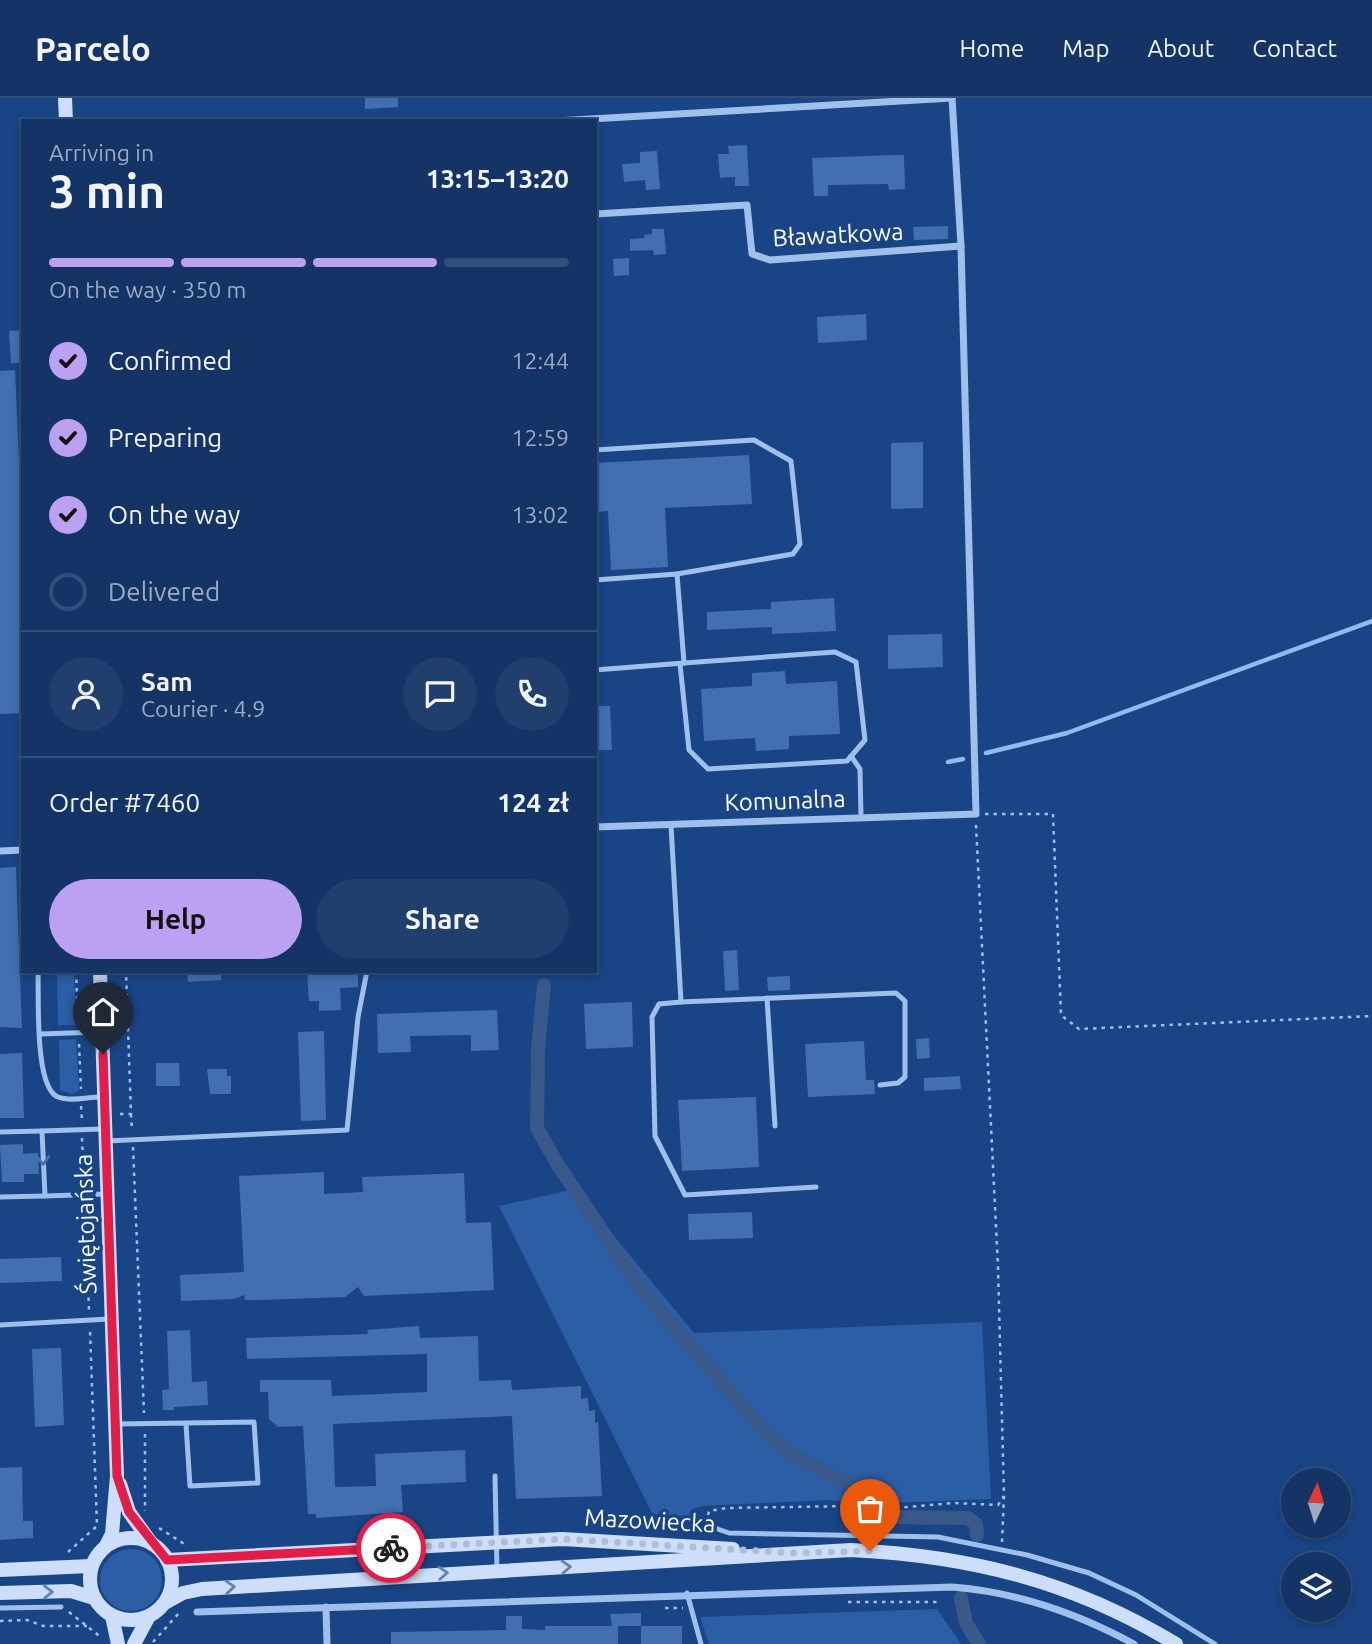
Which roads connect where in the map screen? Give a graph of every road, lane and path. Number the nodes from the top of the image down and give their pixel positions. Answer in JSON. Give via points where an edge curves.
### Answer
{"nodes":[{"id":1,"x":65,"y":98,"type":"edge"},
{"id":2,"x":952,"y":98,"type":"edge"},
{"id":3,"x":66,"y":119,"type":"edge"},
{"id":4,"x":590,"y":119,"type":"edge"},
{"id":5,"x":597,"y":214,"type":"edge"},
{"id":6,"x":961,"y":246,"type":"junction"},
{"id":7,"x":597,"y":450,"type":"edge"},
{"id":8,"x":677,"y":573,"type":"junction"},
{"id":9,"x":597,"y":580,"type":"edge"},
{"id":10,"x":682,"y":664,"type":"junction"},
{"id":11,"x":597,"y":670,"type":"edge"},
{"id":12,"x":851,"y":756,"type":"junction"},
{"id":13,"x":976,"y":814,"type":"junction"},
{"id":14,"x":861,"y":818,"type":"junction"},
{"id":15,"x":671,"y":825,"type":"junction"},
{"id":16,"x":597,"y":827,"type":"edge"},
{"id":17,"x":21,"y":850,"type":"edge"},
{"id":18,"x":0,"y":851,"type":"edge"},
{"id":19,"x":38,"y":973,"type":"edge"},
{"id":20,"x":100,"y":973,"type":"edge"},
{"id":21,"x":126,"y":973,"type":"edge"},
{"id":22,"x":367,"y":973,"type":"edge"},
{"id":23,"x":767,"y":998,"type":"junction"},
{"id":24,"x":681,"y":1002,"type":"junction"},
{"id":25,"x":1372,"y":1016,"type":"edge"},
{"id":26,"x":102,"y":1032,"type":"junction"},
{"id":27,"x":40,"y":1034,"type":"junction"},
{"id":28,"x":880,"y":1085,"type":"dead end"},
{"id":29,"x":104,"y":1097,"type":"junction"},
{"id":30,"x":105,"y":1114,"type":"junction"},
{"id":31,"x":131,"y":1114,"type":"junction"},
{"id":32,"x":82,"y":1115,"type":"dead end"},
{"id":33,"x":775,"y":1126,"type":"dead end"},
{"id":34,"x":42,"y":1131,"type":"junction"},
{"id":35,"x":0,"y":1132,"type":"edge"},
{"id":36,"x":106,"y":1135,"type":"junction"},
{"id":37,"x":132,"y":1141,"type":"junction"},
{"id":38,"x":816,"y":1188,"type":"dead end"},
{"id":39,"x":108,"y":1194,"type":"junction"},
{"id":40,"x":44,"y":1196,"type":"junction"},
{"id":41,"x":0,"y":1197,"type":"edge"},
{"id":42,"x":112,"y":1318,"type":"junction"},
{"id":43,"x":0,"y":1325,"type":"edge"},
{"id":44,"x":116,"y":1424,"type":"junction"},
{"id":45,"x":186,"y":1424,"type":"junction"},
{"id":46,"x":144,"y":1426,"type":"junction"},
{"id":47,"x":117,"y":1476,"type":"junction"},
{"id":48,"x":495,"y":1476,"type":"dead end"},
{"id":49,"x":1004,"y":1496,"type":"junction"},
{"id":50,"x":870,"y":1510,"type":"junction"},
{"id":51,"x":97,"y":1515,"type":"dead end"},
{"id":52,"x":146,"y":1520,"type":"dead end"},
{"id":53,"x":703,"y":1524,"type":"joint"},
{"id":54,"x":157,"y":1527,"type":"dead end"},
{"id":55,"x":861,"y":1534,"type":"junction"},
{"id":56,"x":497,"y":1541,"type":"junction"},
{"id":57,"x":152,"y":1544,"type":"junction"},
{"id":58,"x":106,"y":1546,"type":"junction"},
{"id":59,"x":188,"y":1546,"type":"dead end"},
{"id":60,"x":1002,"y":1550,"type":"junction"},
{"id":61,"x":794,"y":1553,"type":"junction"},
{"id":62,"x":61,"y":1557,"type":"dead end"},
{"id":63,"x":167,"y":1560,"type":"junction"},
{"id":64,"x":91,"y":1566,"type":"junction"},
{"id":65,"x":0,"y":1570,"type":"edge"},
{"id":66,"x":497,"y":1571,"type":"junction"},
{"id":67,"x":0,"y":1593,"type":"edge"},
{"id":68,"x":687,"y":1593,"type":"junction"},
{"id":69,"x":94,"y":1598,"type":"junction"},
{"id":70,"x":165,"y":1603,"type":"junction"},
{"id":71,"x":326,"y":1606,"type":"junction"},
{"id":72,"x":61,"y":1607,"type":"joint"},
{"id":73,"x":0,"y":1608,"type":"edge"},
{"id":74,"x":197,"y":1612,"type":"dead end"},
{"id":75,"x":178,"y":1613,"type":"dead end"},
{"id":76,"x":112,"y":1616,"type":"junction"},
{"id":77,"x":149,"y":1616,"type":"junction"},
{"id":78,"x":0,"y":1621,"type":"edge"},
{"id":79,"x":87,"y":1626,"type":"junction"},
{"id":80,"x":103,"y":1644,"type":"edge"},
{"id":81,"x":118,"y":1644,"type":"edge"},
{"id":82,"x":134,"y":1644,"type":"edge"},
{"id":83,"x":150,"y":1644,"type":"edge"},
{"id":84,"x":327,"y":1644,"type":"edge"},
{"id":85,"x":701,"y":1644,"type":"edge"},
{"id":86,"x":1134,"y":1644,"type":"edge"},
{"id":87,"x":1176,"y":1644,"type":"edge"},
{"id":88,"x":1215,"y":1644,"type":"edge"}],
"edges":[{"from":1,"to":3,"type":"main road"},
{"from":2,"to":4,"type":"street"},
{"from":2,"to":6,"type":"street"},
{"from":5,"to":6,"type":"street","name":"Bławatkowa","via":[[747,205],[752,254],[770,260]]},
{"from":6,"to":13,"type":"street"},
{"from":7,"to":8,"type":"lane","via":[[754,440],[791,461],[800,544],[793,554]]},
{"from":8,"to":9,"type":"lane"},
{"from":8,"to":10,"type":"lane"},
{"from":10,"to":11,"type":"lane"},
{"from":10,"to":12,"type":"lane","via":[[689,750],[708,769],[846,761]]},
{"from":10,"to":12,"type":"lane","via":[[835,652],[856,662],[865,740]]},
{"from":12,"to":14,"type":"lane","via":[[860,769]]},
{"from":13,"to":14,"type":"street","name":"Komunalna"},
{"from":13,"to":25,"type":"path","via":[[1053,814],[1061,1015],[1079,1029]]},
{"from":13,"to":49,"type":"path","via":[[999,1267]]},
{"from":14,"to":15,"type":"street","name":"Komunalna"},
{"from":15,"to":16,"type":"street","name":"Komunalna"},
{"from":15,"to":24,"type":"lane"},
{"from":17,"to":18,"type":"street"},
{"from":19,"to":27,"type":"lane"},
{"from":20,"to":26,"type":"main road","name":"Świętojańska"},
{"from":21,"to":31,"type":"path"},
{"from":22,"to":37,"type":"lane","via":[[346,1130]]},
{"from":23,"to":24,"type":"lane"},
{"from":23,"to":28,"type":"lane","via":[[896,993],[905,1000],[905,1077],[898,1083]]},
{"from":23,"to":33,"type":"lane"},
{"from":24,"to":38,"type":"lane","via":[[659,1004],[652,1017],[655,1136],[685,1195]]},
{"from":26,"to":27,"type":"lane"},
{"from":26,"to":29,"type":"main road","name":"Świętojańska"},
{"from":27,"to":29,"type":"lane","via":[[47,1088],[55,1096]]},
{"from":29,"to":30,"type":"main road","name":"Świętojańska"},
{"from":30,"to":31,"type":"path"},
{"from":30,"to":32,"type":"path"},
{"from":30,"to":36,"type":"main road","name":"Świętojańska"},
{"from":31,"to":37,"type":"path"},
{"from":34,"to":35,"type":"lane"},
{"from":34,"to":36,"type":"lane"},
{"from":34,"to":40,"type":"lane","one_way":true},
{"from":36,"to":37,"type":"lane"},
{"from":36,"to":39,"type":"main road","name":"Świętojańska"},
{"from":37,"to":46,"type":"path"},
{"from":39,"to":40,"type":"lane"},
{"from":39,"to":42,"type":"main road","name":"Świętojańska"},
{"from":40,"to":41,"type":"lane"},
{"from":42,"to":43,"type":"lane"},
{"from":42,"to":44,"type":"main road","name":"Świętojańska"},
{"from":44,"to":46,"type":"lane"},
{"from":44,"to":47,"type":"main road","name":"Świętojańska"},
{"from":45,"to":45,"type":"lane","via":[[254,1422],[258,1483],[190,1486]]},
{"from":45,"to":46,"type":"lane"},
{"from":46,"to":52,"type":"path"},
{"from":47,"to":57,"type":"main road","name":"Świętojańska","via":[[129,1512]]},
{"from":47,"to":58,"type":"main road","name":"Świętojańska","via":[[112,1534]]},
{"from":48,"to":56,"type":"lane"},
{"from":49,"to":50,"type":"path","via":[[998,1505],[895,1508],[882,1499]]},
{"from":49,"to":60,"type":"path"},
{"from":50,"to":53,"type":"path","via":[[851,1506],[727,1508],[709,1511]]},
{"from":50,"to":55,"type":"path"},
{"from":51,"to":62,"type":"path","via":[[97,1526]]},
{"from":53,"to":55,"type":"lane","via":[[729,1533]]},
{"from":54,"to":59,"type":"path"},
{"from":55,"to":60,"type":"lane","via":[[938,1537]]},
{"from":56,"to":61,"type":"main road","name":"Mazowiecka","via":[[562,1539]]},
{"from":56,"to":63,"type":"main road","name":"Mazowiecka"},
{"from":56,"to":66,"type":"lane"},
{"from":57,"to":58,"type":"main road","via":[[129,1538]]},
{"from":57,"to":63,"type":"main road"},
{"from":58,"to":64,"type":"main road"},
{"from":60,"to":88,"type":"lane","via":[[1089,1573],[1136,1595]]},
{"from":66,"to":61,"type":"main road","name":"Mazowiecka","one_way":true},
{"from":61,"to":87,"type":"main road","name":"Mazowiecka","via":[[909,1553],[997,1568],[1071,1591]]},
{"from":63,"to":70,"type":"main road","via":[[172,1582]]},
{"from":64,"to":65,"type":"main road"},
{"from":64,"to":69,"type":"main road"},
{"from":70,"to":66,"type":"main road","name":"Mazowiecka","one_way":true,"via":[[183,1592],[202,1589]]},
{"from":67,"to":69,"type":"main road","one_way":true,"via":[[71,1591]]},
{"from":68,"to":71,"type":"street"},
{"from":68,"to":85,"type":"lane"},
{"from":68,"to":86,"type":"street","via":[[918,1586],[978,1589],[1049,1606]]},
{"from":69,"to":76,"type":"main road"},
{"from":70,"to":77,"type":"main road"},
{"from":71,"to":74,"type":"street"},
{"from":71,"to":84,"type":"street"},
{"from":72,"to":73,"type":"lane"},
{"from":72,"to":79,"type":"path"},
{"from":75,"to":83,"type":"path"},
{"from":76,"to":77,"type":"main road","via":[[130,1621]]},
{"from":76,"to":81,"type":"main road"},
{"from":77,"to":82,"type":"main road"},
{"from":78,"to":79,"type":"path"},
{"from":79,"to":80,"type":"path"}]}
